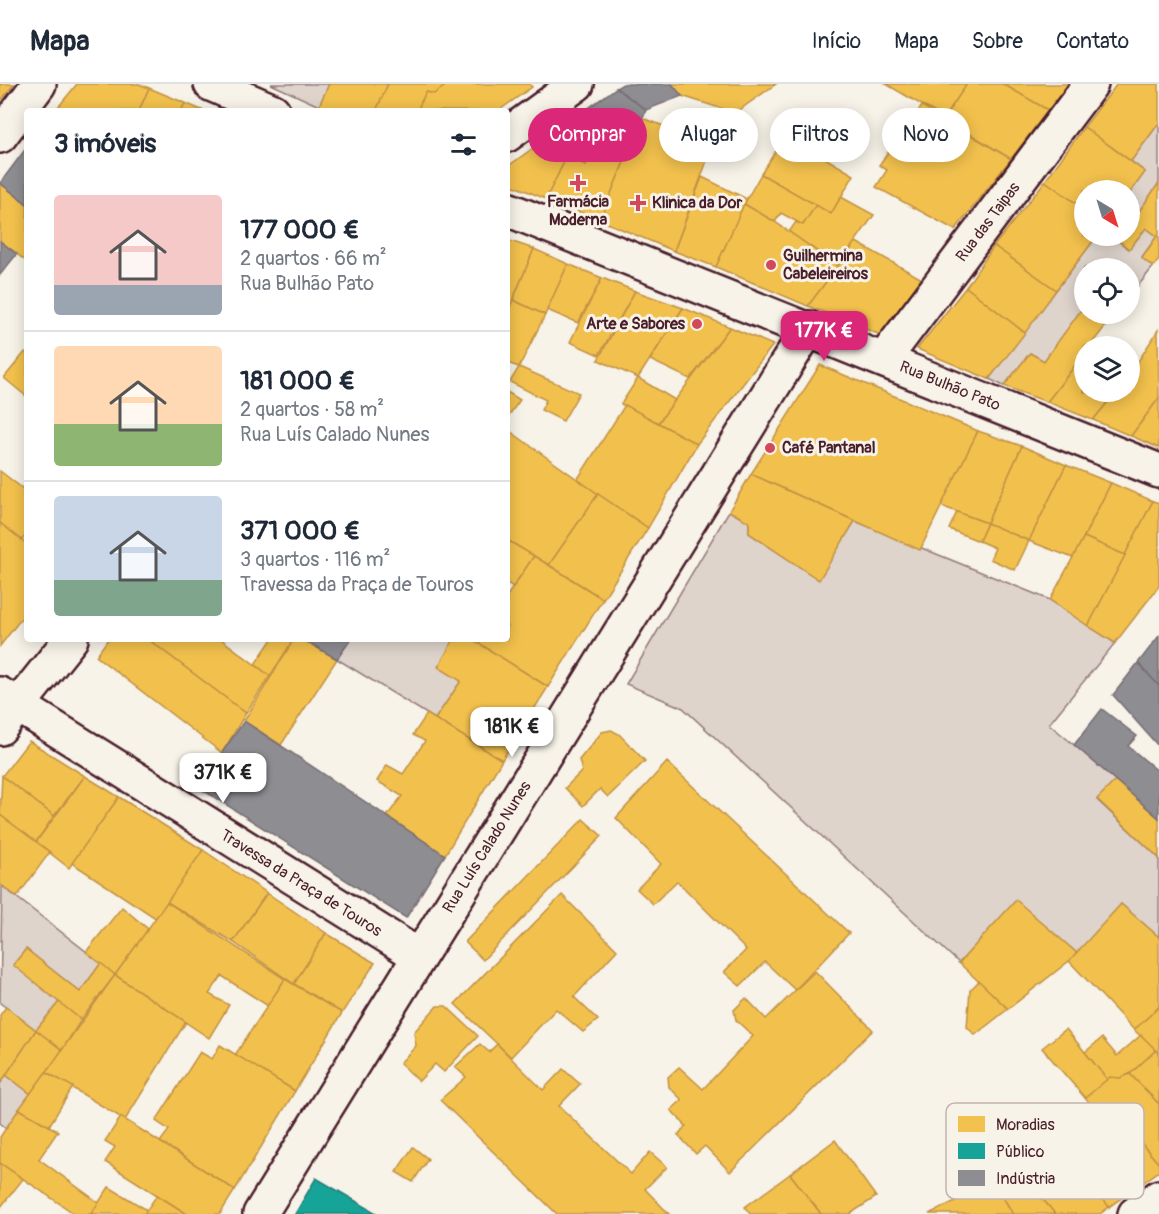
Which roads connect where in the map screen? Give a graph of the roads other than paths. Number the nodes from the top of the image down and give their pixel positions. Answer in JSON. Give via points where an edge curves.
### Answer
{"nodes":[{"id":1,"x":39,"y":84,"type":"edge"},
{"id":2,"x":211,"y":84,"type":"edge"},
{"id":3,"x":577,"y":84,"type":"edge"},
{"id":4,"x":1091,"y":84,"type":"edge"},
{"id":5,"x":266,"y":108,"type":"edge"},
{"id":6,"x":510,"y":133,"type":"edge"},
{"id":7,"x":0,"y":136,"type":"edge"},
{"id":8,"x":510,"y":210,"type":"edge"},
{"id":9,"x":808,"y":328,"type":"junction"},
{"id":10,"x":884,"y":359,"type":"junction"},
{"id":11,"x":1159,"y":471,"type":"edge"},
{"id":12,"x":68,"y":642,"type":"edge"},
{"id":13,"x":6,"y":709,"type":"edge"},
{"id":14,"x":419,"y":957,"type":"junction"},
{"id":15,"x":1159,"y":1197,"type":"edge"},
{"id":16,"x":260,"y":1214,"type":"edge"},
{"id":17,"x":1136,"y":1214,"type":"edge"}],
"edges":[{"from":1,"to":7,"type":"street"},
{"from":2,"to":5,"type":"street"},
{"from":3,"to":6,"type":"street"},
{"from":4,"to":10,"type":"street","name":"Rua das Taipas"},
{"from":8,"to":9,"type":"street","name":"Rua Bulhão Pato"},
{"from":9,"to":10,"type":"street","name":"Rua Bulhão Pato"},
{"from":9,"to":14,"type":"street","name":"Rua Luís Calado Nunes"},
{"from":10,"to":11,"type":"street","name":"Rua Bulhão Pato"},
{"from":12,"to":13,"type":"street"},
{"from":13,"to":14,"type":"street","name":"Travessa da Praça de Touros"},
{"from":14,"to":16,"type":"street","name":"Rua Luís Calado Nunes"},
{"from":15,"to":17,"type":"street"}]}
